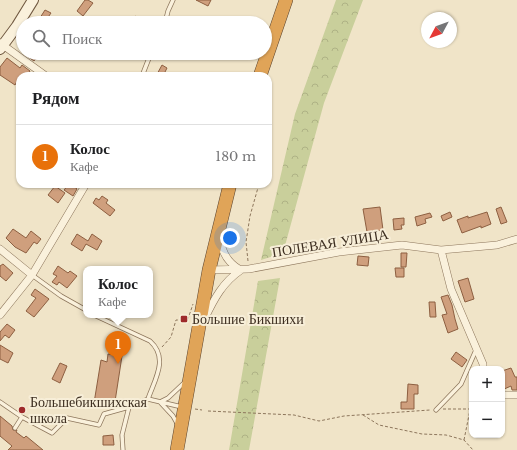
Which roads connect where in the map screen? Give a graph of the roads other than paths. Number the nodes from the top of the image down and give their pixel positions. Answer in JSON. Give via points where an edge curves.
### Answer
{"nodes":[{"id":1,"x":33,"y":0,"type":"edge"},
{"id":2,"x":173,"y":0,"type":"edge"},
{"id":3,"x":286,"y":0,"type":"edge"},
{"id":4,"x":23,"y":16,"type":"edge"},
{"id":5,"x":167,"y":16,"type":"edge"},
{"id":6,"x":16,"y":27,"type":"edge"},
{"id":7,"x":272,"y":41,"type":"edge"},
{"id":8,"x":1,"y":45,"type":"edge"},
{"id":9,"x":16,"y":55,"type":"edge"},
{"id":10,"x":23,"y":60,"type":"edge"},
{"id":11,"x":148,"y":60,"type":"edge"},
{"id":12,"x":265,"y":60,"type":"edge"},
{"id":13,"x":40,"y":72,"type":"edge"},
{"id":14,"x":144,"y":72,"type":"edge"},
{"id":15,"x":261,"y":72,"type":"edge"},
{"id":16,"x":84,"y":188,"type":"edge"},
{"id":17,"x":229,"y":188,"type":"edge"},
{"id":18,"x":220,"y":225,"type":"junction"},
{"id":19,"x":517,"y":239,"type":"edge"},
{"id":20,"x":0,"y":249,"type":"edge"},
{"id":21,"x":440,"y":250,"type":"junction"},
{"id":22,"x":209,"y":270,"type":"junction"},
{"id":23,"x":241,"y":270,"type":"junction"},
{"id":24,"x":32,"y":275,"type":"junction"},
{"id":25,"x":83,"y":308,"type":"edge"},
{"id":26,"x":0,"y":315,"type":"edge"},
{"id":27,"x":100,"y":318,"type":"edge"},
{"id":28,"x":198,"y":333,"type":"junction"},
{"id":29,"x":477,"y":350,"type":"junction"},
{"id":30,"x":483,"y":366,"type":"edge"},
{"id":31,"x":190,"y":377,"type":"junction"},
{"id":32,"x":505,"y":395,"type":"edge"},
{"id":33,"x":517,"y":395,"type":"edge"},
{"id":34,"x":148,"y":400,"type":"junction"},
{"id":35,"x":0,"y":402,"type":"edge"},
{"id":36,"x":160,"y":402,"type":"junction"},
{"id":37,"x":130,"y":407,"type":"junction"},
{"id":38,"x":185,"y":407,"type":"junction"},
{"id":39,"x":436,"y":410,"type":"road end"},
{"id":40,"x":22,"y":417,"type":"junction"},
{"id":41,"x":15,"y":428,"type":"dead end"},
{"id":42,"x":181,"y":430,"type":"junction"},
{"id":43,"x":123,"y":450,"type":"edge"},
{"id":44,"x":177,"y":450,"type":"edge"}],
"edges":[{"from":1,"to":4,"type":"street"},
{"from":2,"to":5,"type":"lane"},
{"from":3,"to":7,"type":"highway"},
{"from":6,"to":8,"type":"street"},
{"from":8,"to":9,"type":"street"},
{"from":10,"to":13,"type":"street"},
{"from":11,"to":14,"type":"lane"},
{"from":12,"to":15,"type":"highway"},
{"from":16,"to":24,"type":"street"},
{"from":17,"to":18,"type":"highway"},
{"from":18,"to":22,"type":"highway"},
{"from":18,"to":23,"type":"street","via":[[221,243],[228,260]]},
{"from":19,"to":21,"type":"street","name":"ПОЛЕВАЯ УЛИЦА","via":[[497,245]]},
{"from":20,"to":24,"type":"street"},
{"from":21,"to":23,"type":"street","name":"ПОЛЕВАЯ УЛИЦА","via":[[402,245],[340,252]]},
{"from":21,"to":29,"type":"street","via":[[451,289]]},
{"from":22,"to":23,"type":"street","name":"ПОЛЕВАЯ УЛИЦА"},
{"from":22,"to":28,"type":"highway"},
{"from":23,"to":28,"type":"street","via":[[217,293]]},
{"from":24,"to":25,"type":"lane"},
{"from":24,"to":26,"type":"street"},
{"from":27,"to":34,"type":"lane","via":[[150,341],[158,351],[158,373]]},
{"from":28,"to":31,"type":"highway"},
{"from":29,"to":30,"type":"street"},
{"from":29,"to":39,"type":"lane","via":[[461,384]]},
{"from":31,"to":36,"type":"lane","via":[[168,398]]},
{"from":31,"to":38,"type":"highway"},
{"from":32,"to":33,"type":"street"},
{"from":34,"to":36,"type":"lane"},
{"from":34,"to":37,"type":"lane"},
{"from":35,"to":40,"type":"lane"},
{"from":36,"to":38,"type":"lane"},
{"from":36,"to":42,"type":"lane"},
{"from":37,"to":40,"type":"lane","via":[[104,414],[99,425],[67,418],[52,433]]},
{"from":37,"to":43,"type":"lane","via":[[122,435]]},
{"from":38,"to":42,"type":"highway"},
{"from":40,"to":41,"type":"lane"},
{"from":42,"to":44,"type":"highway"}]}
